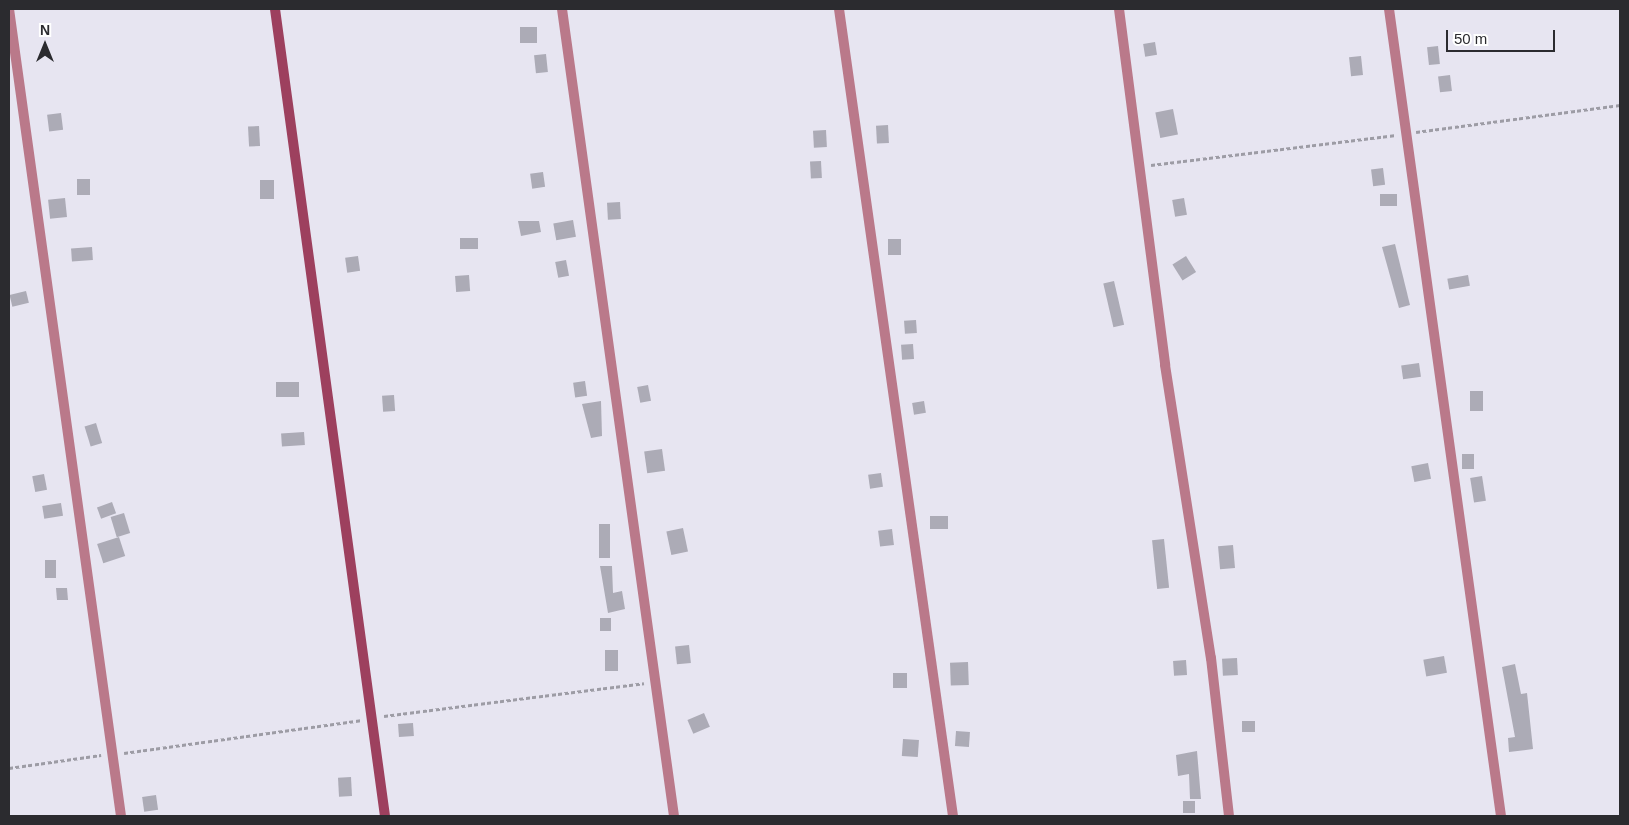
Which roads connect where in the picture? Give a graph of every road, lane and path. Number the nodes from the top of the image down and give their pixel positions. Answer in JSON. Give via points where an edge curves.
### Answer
{"nodes":[{"id":1,"x":9,"y":9,"type":"edge"},
{"id":2,"x":275,"y":9,"type":"edge"},
{"id":3,"x":562,"y":9,"type":"edge"},
{"id":4,"x":839,"y":9,"type":"edge"},
{"id":5,"x":1120,"y":9,"type":"edge"},
{"id":6,"x":1389,"y":9,"type":"edge"},
{"id":7,"x":1620,"y":106,"type":"edge"},
{"id":8,"x":1406,"y":134,"type":"junction"},
{"id":9,"x":1140,"y":166,"type":"junction"},
{"id":10,"x":656,"y":682,"type":"junction"},
{"id":11,"x":372,"y":718,"type":"junction"},
{"id":12,"x":113,"y":754,"type":"junction"},
{"id":13,"x":9,"y":768,"type":"edge"},
{"id":14,"x":121,"y":816,"type":"edge"},
{"id":15,"x":386,"y":816,"type":"edge"},
{"id":16,"x":674,"y":816,"type":"edge"},
{"id":17,"x":953,"y":816,"type":"edge"},
{"id":18,"x":1229,"y":816,"type":"edge"},
{"id":19,"x":1501,"y":816,"type":"edge"}],
"edges":[{"from":1,"to":12,"type":"street"},
{"from":2,"to":11,"type":"street"},
{"from":3,"to":10,"type":"street"},
{"from":4,"to":17,"type":"street"},
{"from":5,"to":9,"type":"street"},
{"from":6,"to":8,"type":"street"},
{"from":7,"to":8,"type":"path"},
{"from":8,"to":9,"type":"path"},
{"from":8,"to":19,"type":"street"},
{"from":9,"to":18,"type":"street","via":[[1211,658]]},
{"from":10,"to":11,"type":"path"},
{"from":10,"to":16,"type":"street"},
{"from":11,"to":12,"type":"path"},
{"from":11,"to":15,"type":"street"},
{"from":12,"to":13,"type":"path"},
{"from":12,"to":14,"type":"street"}]}
